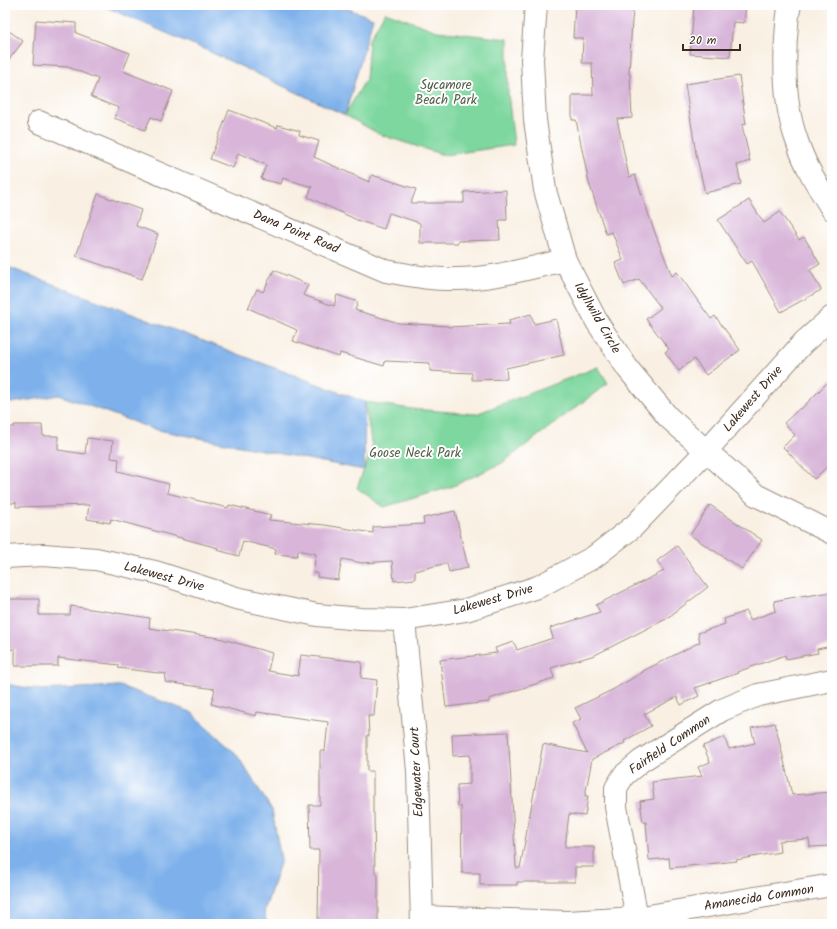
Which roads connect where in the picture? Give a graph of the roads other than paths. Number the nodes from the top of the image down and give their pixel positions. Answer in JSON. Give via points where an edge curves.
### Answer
{"nodes":[{"id":1,"x":536,"y":5,"type":"edge"},
{"id":2,"x":790,"y":5,"type":"edge"},
{"id":3,"x":39,"y":122,"type":"dead end"},
{"id":4,"x":832,"y":209,"type":"edge"},
{"id":5,"x":565,"y":260,"type":"junction"},
{"id":6,"x":832,"y":317,"type":"edge"},
{"id":7,"x":706,"y":452,"type":"junction"},
{"id":8,"x":832,"y":533,"type":"edge"},
{"id":9,"x":5,"y":557,"type":"edge"},
{"id":10,"x":404,"y":620,"type":"junction"},
{"id":11,"x":832,"y":680,"type":"edge"},
{"id":12,"x":832,"y":886,"type":"edge"},
{"id":13,"x":637,"y":918,"type":"junction"},
{"id":14,"x":422,"y":920,"type":"edge"}],
"edges":[{"from":1,"to":5,"type":"street","name":"Idyllwild Circle","via":[[532,60],[535,120],[545,190]]},
{"from":2,"to":4,"type":"street","via":[[785,57],[788,104],[797,141],[814,179]]},
{"from":3,"to":5,"type":"street","name":"Dana Point Road","via":[[386,271],[427,278],[456,279],[485,277]]},
{"from":5,"to":7,"type":"street","name":"Idyllwild Circle","via":[[597,322],[628,369],[668,417]]},
{"from":6,"to":7,"type":"street","name":"Lakewest Drive","via":[[803,343]]},
{"from":7,"to":8,"type":"street","name":"Idyllwild Circle","via":[[756,495]]},
{"from":7,"to":10,"type":"street","name":"Lakewest Drive","via":[[634,526],[594,557],[538,587],[466,610]]},
{"from":9,"to":10,"type":"street","name":"Lakewest Drive","via":[[43,555],[96,560],[155,572],[236,598],[317,615]]},
{"from":10,"to":14,"type":"street","name":"Edgewater Court","via":[[418,771]]},
{"from":11,"to":13,"type":"street","name":"Fairfield Common","via":[[758,695],[722,710],[641,761],[624,775],[616,788],[616,807]]},
{"from":12,"to":13,"type":"street","name":"Amanecida Common"},
{"from":13,"to":14,"type":"street","name":"Amanecida Common","via":[[567,922]]}]}
